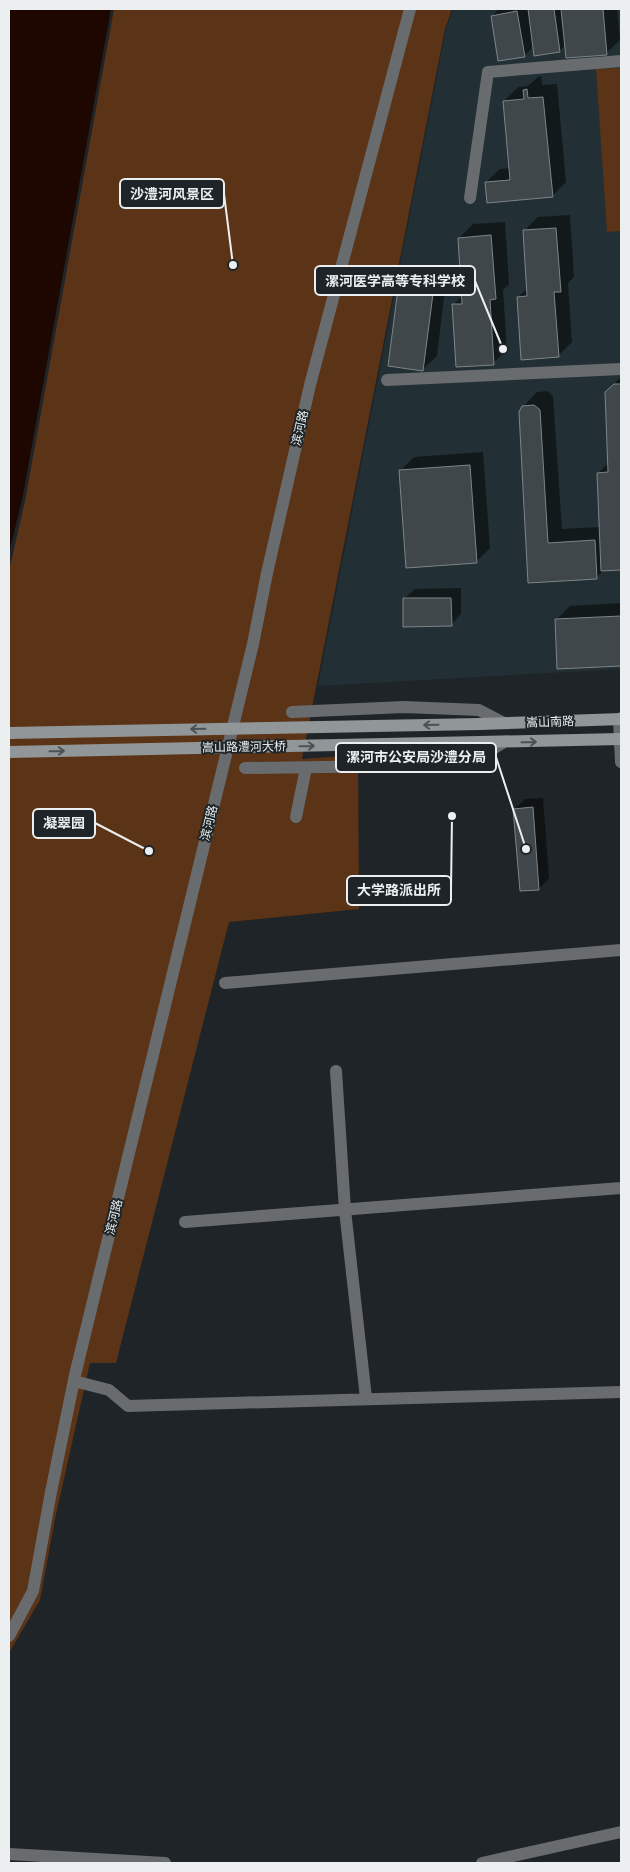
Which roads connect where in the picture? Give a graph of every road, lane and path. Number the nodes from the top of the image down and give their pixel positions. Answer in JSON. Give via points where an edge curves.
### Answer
{"nodes":[{"id":1,"x":410,"y":9,"type":"edge"},
{"id":2,"x":621,"y":61,"type":"edge"},
{"id":3,"x":470,"y":198,"type":"dead end"},
{"id":4,"x":621,"y":369,"type":"edge"},
{"id":5,"x":387,"y":380,"type":"dead end"},
{"id":6,"x":292,"y":712,"type":"dead end"},
{"id":7,"x":620,"y":719,"type":"edge"},
{"id":8,"x":504,"y":723,"type":"junction"},
{"id":9,"x":480,"y":724,"type":"joint"},
{"id":10,"x":9,"y":733,"type":"edge"},
{"id":11,"x":621,"y":740,"type":"edge"},
{"id":12,"x":480,"y":742,"type":"joint"},
{"id":13,"x":504,"y":742,"type":"junction"},
{"id":14,"x":9,"y":752,"type":"edge"},
{"id":15,"x":621,"y":762,"type":"edge"},
{"id":16,"x":245,"y":768,"type":"dead end"},
{"id":17,"x":306,"y":768,"type":"junction"},
{"id":18,"x":296,"y":817,"type":"dead end"},
{"id":19,"x":621,"y":950,"type":"edge"},
{"id":20,"x":225,"y":983,"type":"dead end"},
{"id":21,"x":336,"y":1071,"type":"dead end"},
{"id":22,"x":621,"y":1188,"type":"edge"},
{"id":23,"x":345,"y":1210,"type":"junction"},
{"id":24,"x":185,"y":1222,"type":"dead end"},
{"id":25,"x":74,"y":1381,"type":"junction"},
{"id":26,"x":621,"y":1392,"type":"edge"},
{"id":27,"x":366,"y":1398,"type":"junction"},
{"id":28,"x":9,"y":1636,"type":"edge"},
{"id":29,"x":621,"y":1832,"type":"edge"},
{"id":30,"x":9,"y":1854,"type":"edge"},
{"id":31,"x":165,"y":1863,"type":"edge"},
{"id":32,"x":482,"y":1863,"type":"edge"}],
"edges":[{"from":1,"to":25,"type":"street","name":"滨河路","via":[[310,385],[254,644]]},
{"from":2,"to":3,"type":"street","via":[[488,72]]},
{"from":4,"to":5,"type":"street"},
{"from":6,"to":8,"type":"street","via":[[404,707],[479,710]]},
{"from":7,"to":8,"type":"main road","name":"嵩山南路"},
{"from":7,"to":11,"type":"street"},
{"from":8,"to":9,"type":"main road","name":"嵩山南路"},
{"from":9,"to":10,"type":"main road","name":"嵩山路澧河大桥","one_way":true,"bridge":true},
{"from":13,"to":11,"type":"main road","name":"嵩山南路","one_way":true},
{"from":11,"to":15,"type":"street"},
{"from":12,"to":13,"type":"main road","name":"嵩山南路"},
{"from":14,"to":12,"type":"main road","name":"嵩山路澧河大桥","one_way":true,"bridge":true},
{"from":13,"to":17,"type":"street","via":[[466,765]]},
{"from":16,"to":17,"type":"street"},
{"from":17,"to":18,"type":"street"},
{"from":19,"to":20,"type":"street"},
{"from":21,"to":23,"type":"street"},
{"from":22,"to":23,"type":"street"},
{"from":23,"to":24,"type":"street"},
{"from":23,"to":27,"type":"street"},
{"from":25,"to":27,"type":"street","via":[[109,1390],[128,1406]]},
{"from":25,"to":28,"type":"street","name":"滨河路","via":[[33,1591]]},
{"from":26,"to":27,"type":"street"},
{"from":29,"to":32,"type":"street"},
{"from":30,"to":31,"type":"street"}]}
